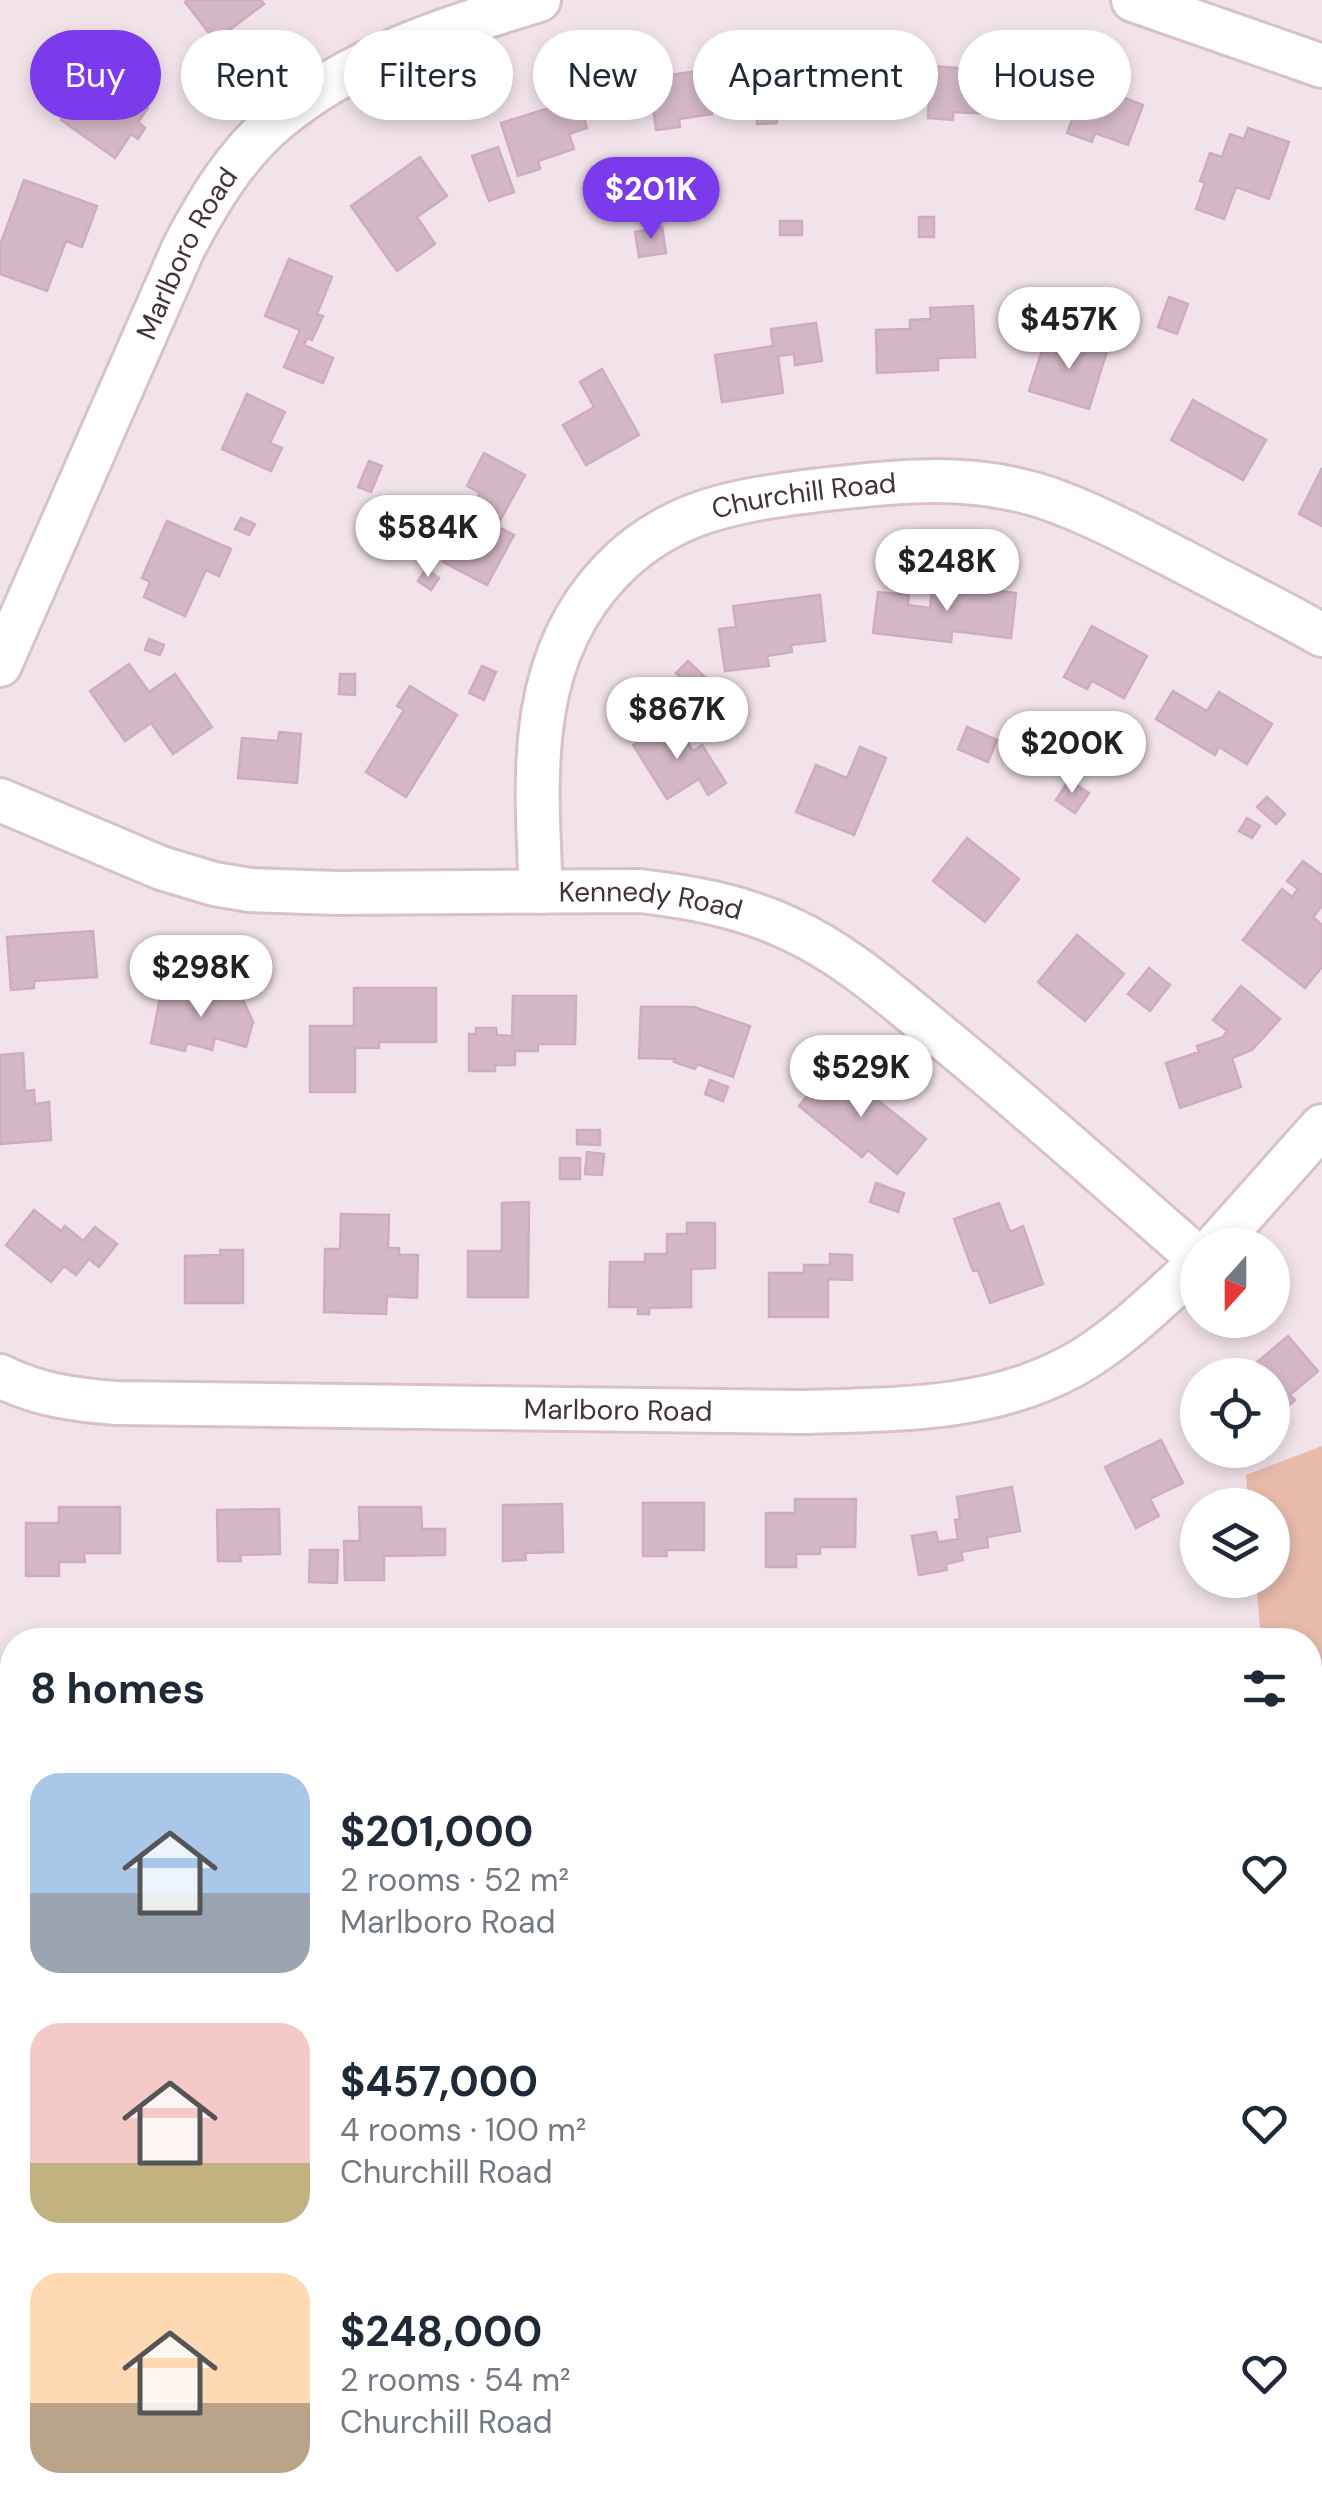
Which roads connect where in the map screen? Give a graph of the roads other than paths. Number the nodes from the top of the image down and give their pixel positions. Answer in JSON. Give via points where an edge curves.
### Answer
{"nodes":[{"id":1,"x":539,"y":0,"type":"edge"},
{"id":2,"x":1133,"y":0,"type":"edge"},
{"id":3,"x":1322,"y":66,"type":"edge"},
{"id":4,"x":1322,"y":635,"type":"edge"},
{"id":5,"x":0,"y":665,"type":"edge"},
{"id":6,"x":0,"y":800,"type":"edge"},
{"id":7,"x":541,"y":892,"type":"junction"},
{"id":8,"x":1322,"y":1126,"type":"edge"},
{"id":9,"x":1231,"y":1228,"type":"edge"},
{"id":10,"x":1180,"y":1245,"type":"edge"},
{"id":11,"x":1180,"y":1278,"type":"edge"},
{"id":12,"x":0,"y":1376,"type":"edge"}],
"edges":[{"from":1,"to":5,"type":"street","name":"Marlboro Road","via":[[344,73],[250,146],[183,249]]},
{"from":2,"to":3,"type":"street"},
{"from":4,"to":7,"type":"street","name":"Churchill Road","via":[[1111,525],[1013,489],[896,482],[712,510],[631,552],[592,592],[562,639],[541,733]]},
{"from":6,"to":7,"type":"street","name":"Kennedy Road","via":[[214,884],[296,893]]},
{"from":7,"to":10,"type":"street","name":"Kennedy Road","via":[[684,896],[754,914],[821,945],[990,1076]]},
{"from":8,"to":9,"type":"street"},
{"from":11,"to":12,"type":"street","name":"Marlboro Road","via":[[1074,1365],[1014,1391],[902,1409],[116,1402],[68,1399]]}]}
